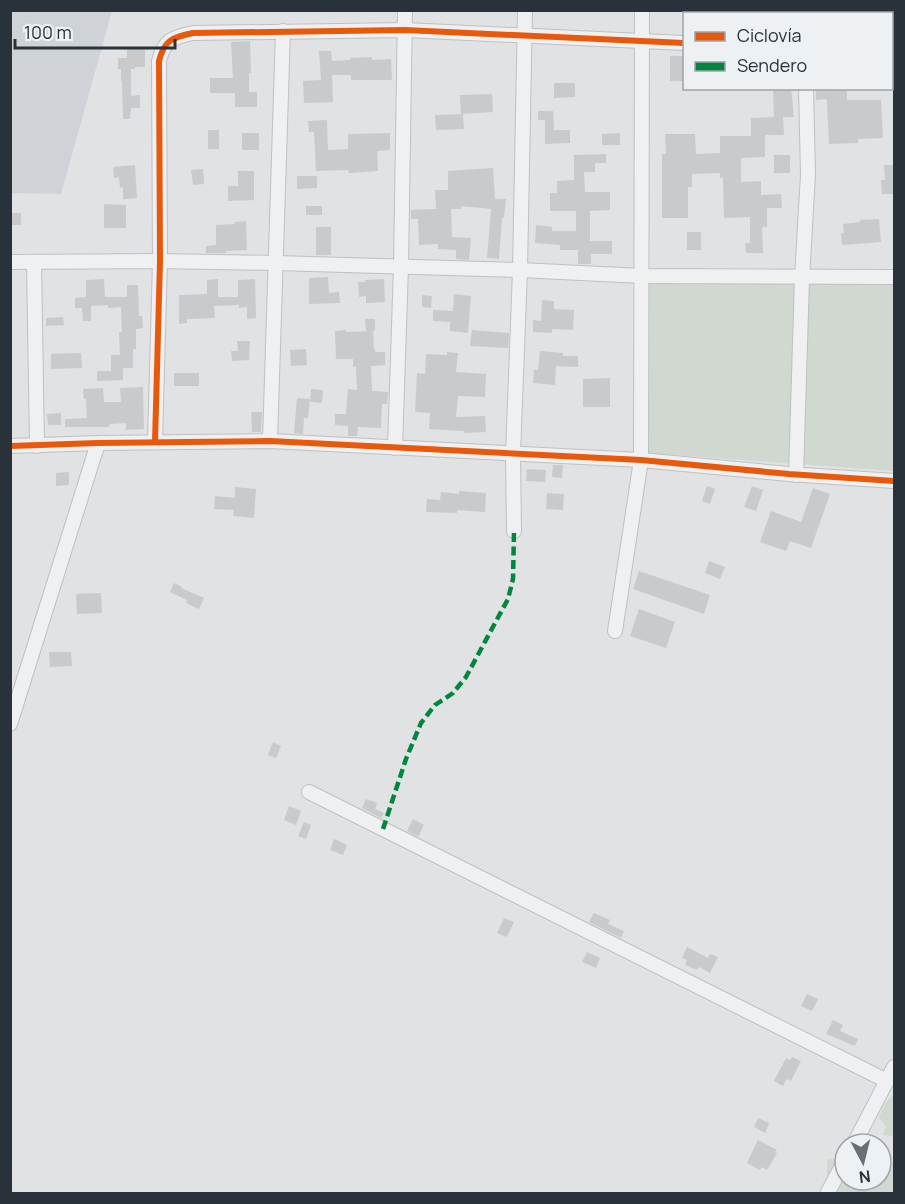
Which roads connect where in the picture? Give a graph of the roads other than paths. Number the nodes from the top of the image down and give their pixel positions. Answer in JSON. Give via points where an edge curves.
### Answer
{"nodes":[{"id":1,"x":405,"y":10,"type":"edge"},
{"id":2,"x":525,"y":10,"type":"edge"},
{"id":3,"x":642,"y":10,"type":"edge"},
{"id":4,"x":405,"y":30,"type":"junction"},
{"id":5,"x":283,"y":32,"type":"junction"},
{"id":6,"x":526,"y":35,"type":"junction"},
{"id":7,"x":642,"y":42,"type":"junction"},
{"id":8,"x":683,"y":43,"type":"edge"},
{"id":9,"x":806,"y":90,"type":"edge"},
{"id":10,"x":160,"y":261,"type":"junction"},
{"id":11,"x":10,"y":262,"type":"edge"},
{"id":12,"x":34,"y":262,"type":"junction"},
{"id":13,"x":276,"y":263,"type":"junction"},
{"id":14,"x":401,"y":266,"type":"junction"},
{"id":15,"x":520,"y":270,"type":"junction"},
{"id":16,"x":642,"y":276,"type":"junction"},
{"id":17,"x":894,"y":277,"type":"edge"},
{"id":18,"x":802,"y":278,"type":"junction"},
{"id":19,"x":270,"y":441,"type":"junction"},
{"id":20,"x":155,"y":442,"type":"junction"},
{"id":21,"x":98,"y":443,"type":"junction"},
{"id":22,"x":10,"y":446,"type":"edge"},
{"id":23,"x":37,"y":446,"type":"junction"},
{"id":24,"x":395,"y":448,"type":"junction"},
{"id":25,"x":513,"y":454,"type":"junction"},
{"id":26,"x":640,"y":460,"type":"junction"},
{"id":27,"x":796,"y":474,"type":"junction"},
{"id":28,"x":894,"y":481,"type":"edge"},
{"id":29,"x":514,"y":531,"type":"dead end"},
{"id":30,"x":615,"y":631,"type":"dead end"},
{"id":31,"x":10,"y":724,"type":"edge"},
{"id":32,"x":309,"y":792,"type":"dead end"},
{"id":33,"x":894,"y":1067,"type":"edge"},
{"id":34,"x":887,"y":1081,"type":"junction"},
{"id":35,"x":860,"y":1132,"type":"edge"}],
"edges":[{"from":1,"to":4,"type":"street"},
{"from":2,"to":6,"type":"street"},
{"from":3,"to":7,"type":"street"},
{"from":4,"to":5,"type":"street"},
{"from":4,"to":6,"type":"street"},
{"from":4,"to":14,"type":"street"},
{"from":5,"to":10,"type":"street","via":[[193,33],[175,37],[162,49]]},
{"from":5,"to":13,"type":"street"},
{"from":6,"to":7,"type":"street"},
{"from":6,"to":15,"type":"street"},
{"from":7,"to":8,"type":"street"},
{"from":7,"to":16,"type":"street"},
{"from":9,"to":18,"type":"street","via":[[808,175]]},
{"from":10,"to":12,"type":"street"},
{"from":10,"to":13,"type":"street"},
{"from":10,"to":20,"type":"street"},
{"from":11,"to":12,"type":"street"},
{"from":12,"to":23,"type":"street"},
{"from":13,"to":14,"type":"street"},
{"from":13,"to":19,"type":"street"},
{"from":14,"to":15,"type":"street"},
{"from":14,"to":24,"type":"street"},
{"from":15,"to":16,"type":"street"},
{"from":15,"to":25,"type":"street"},
{"from":16,"to":18,"type":"street"},
{"from":16,"to":26,"type":"street"},
{"from":17,"to":18,"type":"street"},
{"from":18,"to":27,"type":"street"},
{"from":19,"to":20,"type":"street"},
{"from":19,"to":24,"type":"street"},
{"from":20,"to":21,"type":"street"},
{"from":21,"to":23,"type":"street"},
{"from":21,"to":31,"type":"street"},
{"from":22,"to":23,"type":"street"},
{"from":24,"to":25,"type":"street"},
{"from":25,"to":26,"type":"street"},
{"from":25,"to":29,"type":"street"},
{"from":26,"to":27,"type":"street"},
{"from":26,"to":30,"type":"street"},
{"from":27,"to":28,"type":"street"},
{"from":32,"to":34,"type":"street"},
{"from":33,"to":34,"type":"street"},
{"from":34,"to":35,"type":"street"}]}
